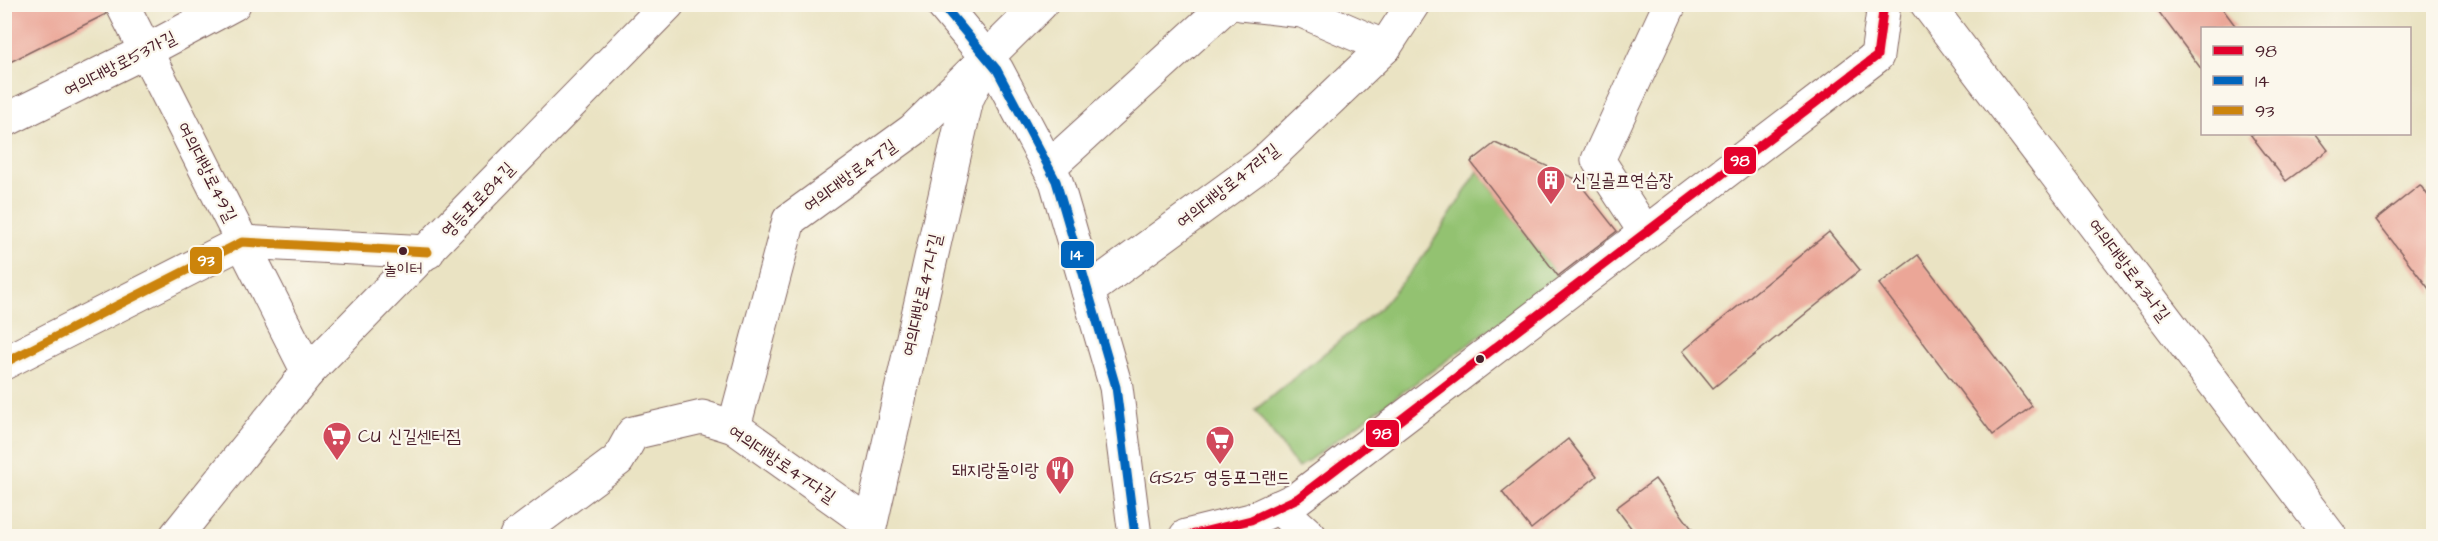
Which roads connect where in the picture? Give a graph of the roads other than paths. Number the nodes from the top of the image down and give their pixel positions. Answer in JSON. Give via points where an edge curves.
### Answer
{"nodes":[{"id":1,"x":122,"y":4,"type":"edge"},
{"id":2,"x":234,"y":4,"type":"edge"},
{"id":3,"x":668,"y":4,"type":"edge"},
{"id":4,"x":942,"y":4,"type":"edge"},
{"id":5,"x":1041,"y":4,"type":"edge"},
{"id":6,"x":1228,"y":4,"type":"edge"},
{"id":7,"x":1241,"y":4,"type":"edge"},
{"id":8,"x":1413,"y":4,"type":"edge"},
{"id":9,"x":1670,"y":4,"type":"edge"},
{"id":10,"x":1884,"y":4,"type":"edge"},
{"id":11,"x":1927,"y":4,"type":"edge"},
{"id":12,"x":1385,"y":47,"type":"junction"},
{"id":13,"x":146,"y":51,"type":"junction"},
{"id":14,"x":987,"y":58,"type":"junction"},
{"id":15,"x":4,"y":122,"type":"edge"},
{"id":16,"x":1049,"y":167,"type":"junction"},
{"id":17,"x":1645,"y":232,"type":"junction"},
{"id":18,"x":242,"y":242,"type":"junction"},
{"id":19,"x":428,"y":252,"type":"junction"},
{"id":20,"x":1088,"y":291,"type":"junction"},
{"id":21,"x":4,"y":363,"type":"edge"},
{"id":22,"x":308,"y":372,"type":"junction"},
{"id":23,"x":734,"y":427,"type":"junction"},
{"id":24,"x":1278,"y":507,"type":"junction"},
{"id":25,"x":869,"y":530,"type":"edge"},
{"id":26,"x":176,"y":537,"type":"edge"},
{"id":27,"x":516,"y":537,"type":"edge"},
{"id":28,"x":1135,"y":537,"type":"edge"},
{"id":29,"x":1186,"y":537,"type":"edge"},
{"id":30,"x":1310,"y":537,"type":"edge"},
{"id":31,"x":2331,"y":537,"type":"edge"}],
"edges":[{"from":1,"to":13,"type":"street","name":"여의대방로49길"},
{"from":2,"to":13,"type":"street","name":"여의대방로53가길"},
{"from":3,"to":19,"type":"street","name":"영등포로84길"},
{"from":4,"to":14,"type":"street"},
{"from":5,"to":14,"type":"street","name":"여의대방로47길"},
{"from":6,"to":16,"type":"street"},
{"from":7,"to":12,"type":"street","via":[[1302,11]]},
{"from":8,"to":12,"type":"street","name":"여의대방로47라길"},
{"from":9,"to":17,"type":"street","via":[[1598,160]]},
{"from":10,"to":17,"type":"street","via":[[1877,56]]},
{"from":11,"to":31,"type":"street","name":"여의대방로43나길"},
{"from":12,"to":20,"type":"street","name":"여의대방로47라길","via":[[1263,163]]},
{"from":13,"to":15,"type":"street","name":"여의대방로53가길"},
{"from":13,"to":18,"type":"street","name":"여의대방로49길"},
{"from":14,"to":16,"type":"street"},
{"from":14,"to":23,"type":"street","name":"여의대방로47길","via":[[913,130],[789,220]]},
{"from":14,"to":25,"type":"street","name":"여의대방로47나길","via":[[967,99]]},
{"from":16,"to":20,"type":"street"},
{"from":17,"to":24,"type":"street","via":[[1360,452],[1298,498]]},
{"from":18,"to":19,"type":"street"},
{"from":18,"to":21,"type":"street"},
{"from":18,"to":22,"type":"street","name":"여의대방로49길"},
{"from":19,"to":22,"type":"street","name":"영등포로84길"},
{"from":20,"to":28,"type":"street","via":[[1116,387]]},
{"from":22,"to":26,"type":"street","name":"영등포로84길"},
{"from":23,"to":25,"type":"street","name":"여의대방로47다길"},
{"from":23,"to":27,"type":"street","name":"여의대방로47다길","via":[[702,417],[633,433],[618,460]]},
{"from":24,"to":29,"type":"street","via":[[1251,520]]},
{"from":24,"to":30,"type":"street"}]}
